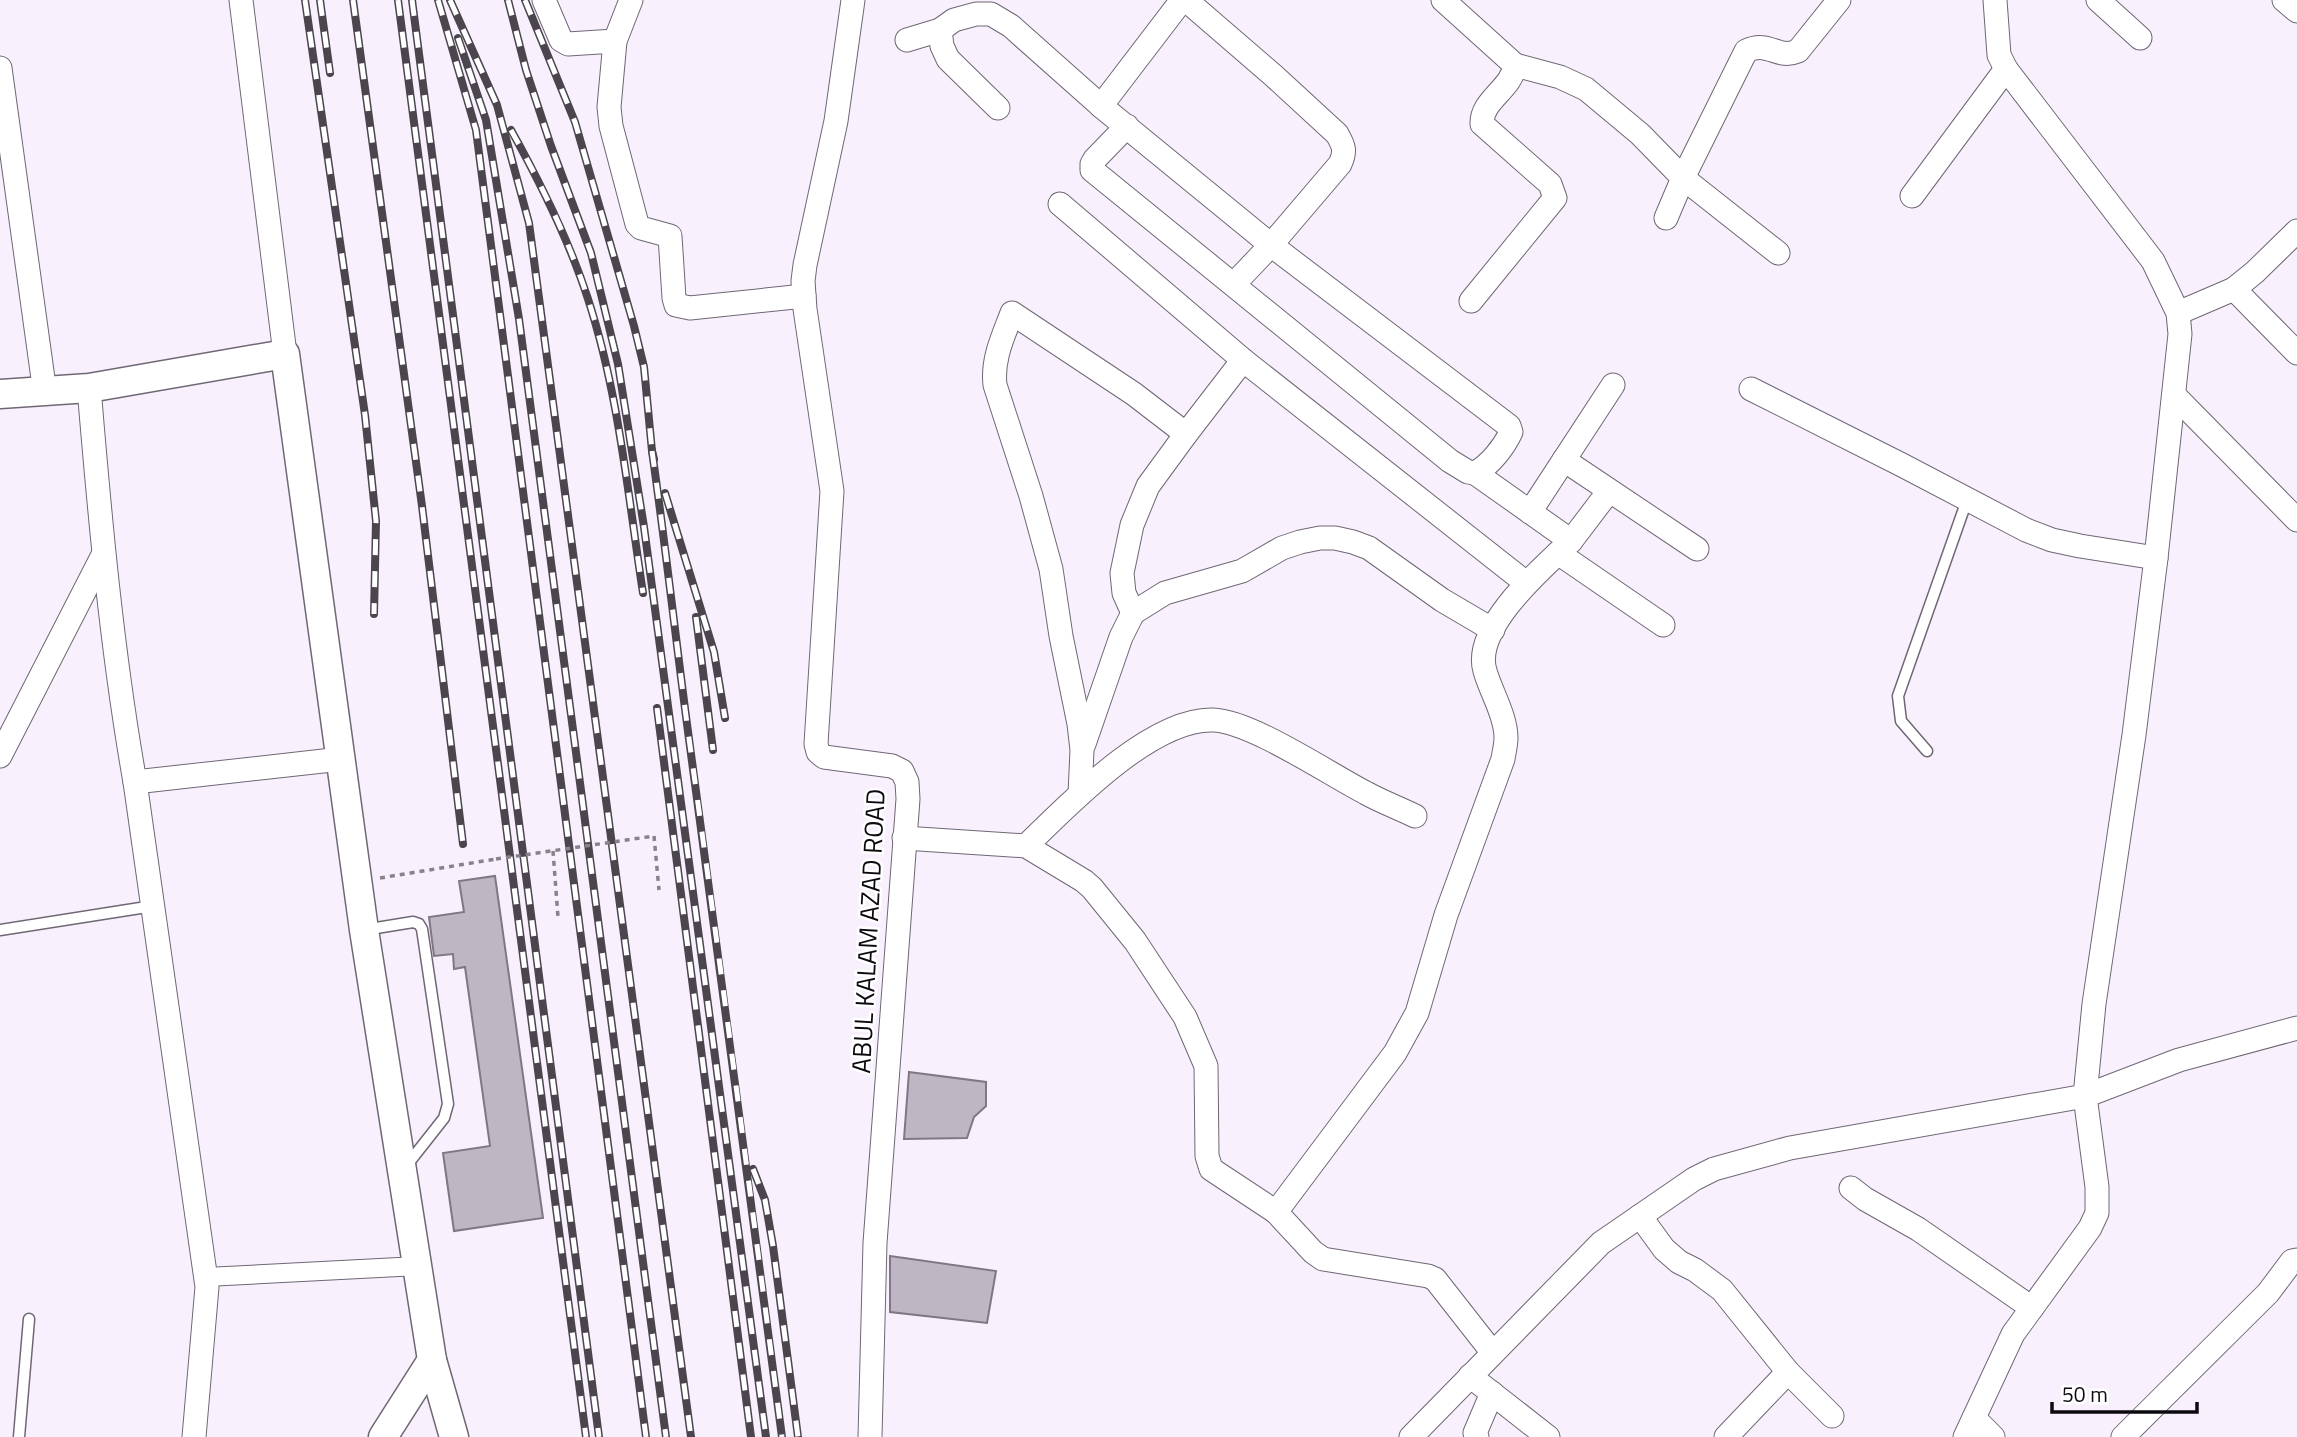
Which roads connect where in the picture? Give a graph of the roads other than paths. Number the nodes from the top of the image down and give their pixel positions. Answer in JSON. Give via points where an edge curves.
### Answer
{"nodes":[{"id":1,"x":241,"y":0,"type":"edge"},
{"id":2,"x":544,"y":0,"type":"edge"},
{"id":3,"x":631,"y":0,"type":"edge"},
{"id":4,"x":853,"y":0,"type":"edge"},
{"id":5,"x":1184,"y":0,"type":"edge"},
{"id":6,"x":1443,"y":0,"type":"edge"},
{"id":7,"x":1839,"y":0,"type":"edge"},
{"id":8,"x":1995,"y":0,"type":"edge"},
{"id":9,"x":2098,"y":0,"type":"edge"},
{"id":10,"x":2284,"y":0,"type":"edge"},
{"id":11,"x":2297,"y":11,"type":"edge"},
{"id":12,"x":952,"y":17,"type":"edge"},
{"id":13,"x":2140,"y":38,"type":"dead end"},
{"id":14,"x":907,"y":40,"type":"dead end"},
{"id":15,"x":614,"y":41,"type":"junction"},
{"id":16,"x":1515,"y":65,"type":"junction"},
{"id":17,"x":0,"y":68,"type":"edge"},
{"id":18,"x":2006,"y":69,"type":"junction"},
{"id":19,"x":1101,"y":106,"type":"junction"},
{"id":20,"x":998,"y":108,"type":"dead end"},
{"id":21,"x":1127,"y":127,"type":"junction"},
{"id":22,"x":6,"y":156,"type":"edge"},
{"id":23,"x":1683,"y":178,"type":"junction"},
{"id":24,"x":1912,"y":195,"type":"dead end"},
{"id":25,"x":1060,"y":204,"type":"dead end"},
{"id":26,"x":1666,"y":218,"type":"dead end"},
{"id":27,"x":2297,"y":231,"type":"edge"},
{"id":28,"x":1271,"y":245,"type":"junction"},
{"id":29,"x":1778,"y":253,"type":"dead end"},
{"id":30,"x":1234,"y":284,"type":"junction"},
{"id":31,"x":2234,"y":289,"type":"junction"},
{"id":32,"x":804,"y":296,"type":"junction"},
{"id":33,"x":1471,"y":301,"type":"dead end"},
{"id":34,"x":2178,"y":313,"type":"junction"},
{"id":35,"x":2297,"y":353,"type":"edge"},
{"id":36,"x":285,"y":354,"type":"junction"},
{"id":37,"x":1243,"y":360,"type":"junction"},
{"id":38,"x":1613,"y":385,"type":"dead end"},
{"id":39,"x":89,"y":388,"type":"junction"},
{"id":40,"x":1751,"y":389,"type":"dead end"},
{"id":41,"x":45,"y":393,"type":"junction"},
{"id":42,"x":0,"y":394,"type":"edge"},
{"id":43,"x":2174,"y":395,"type":"junction"},
{"id":44,"x":1186,"y":434,"type":"junction"},
{"id":45,"x":1564,"y":460,"type":"junction"},
{"id":46,"x":1475,"y":472,"type":"junction"},
{"id":47,"x":1609,"y":491,"type":"junction"},
{"id":48,"x":1967,"y":500,"type":"junction"},
{"id":49,"x":1530,"y":512,"type":"junction"},
{"id":50,"x":2297,"y":520,"type":"edge"},
{"id":51,"x":1564,"y":547,"type":"junction"},
{"id":52,"x":1697,"y":549,"type":"dead end"},
{"id":53,"x":103,"y":555,"type":"junction"},
{"id":54,"x":2156,"y":558,"type":"junction"},
{"id":55,"x":1526,"y":583,"type":"junction"},
{"id":56,"x":1133,"y":613,"type":"junction"},
{"id":57,"x":1663,"y":625,"type":"dead end"},
{"id":58,"x":1493,"y":630,"type":"junction"},
{"id":59,"x":1082,"y":750,"type":"junction"},
{"id":60,"x":1927,"y":751,"type":"dead end"},
{"id":61,"x":0,"y":756,"type":"edge"},
{"id":62,"x":341,"y":759,"type":"junction"},
{"id":63,"x":135,"y":782,"type":"junction"},
{"id":64,"x":1080,"y":794,"type":"junction"},
{"id":65,"x":1415,"y":816,"type":"dead end"},
{"id":66,"x":904,"y":838,"type":"junction"},
{"id":67,"x":1026,"y":846,"type":"junction"},
{"id":68,"x":153,"y":906,"type":"junction"},
{"id":69,"x":0,"y":930,"type":"edge"},
{"id":70,"x":364,"y":930,"type":"junction"},
{"id":71,"x":2297,"y":1028,"type":"edge"},
{"id":72,"x":2085,"y":1096,"type":"junction"},
{"id":73,"x":403,"y":1170,"type":"junction"},
{"id":74,"x":1851,"y":1188,"type":"dead end"},
{"id":75,"x":1276,"y":1212,"type":"junction"},
{"id":76,"x":1640,"y":1216,"type":"junction"},
{"id":77,"x":2297,"y":1260,"type":"edge"},
{"id":78,"x":418,"y":1266,"type":"junction"},
{"id":79,"x":206,"y":1277,"type":"junction"},
{"id":80,"x":2032,"y":1308,"type":"junction"},
{"id":81,"x":29,"y":1319,"type":"dead end"},
{"id":82,"x":1493,"y":1353,"type":"junction"},
{"id":83,"x":432,"y":1360,"type":"junction"},
{"id":84,"x":1788,"y":1372,"type":"junction"},
{"id":85,"x":1471,"y":1376,"type":"junction"},
{"id":86,"x":1492,"y":1393,"type":"junction"},
{"id":87,"x":1832,"y":1416,"type":"dead end"},
{"id":88,"x":1969,"y":1427,"type":"edge"},
{"id":89,"x":1475,"y":1436,"type":"edge"},
{"id":90,"x":19,"y":1437,"type":"edge"},
{"id":91,"x":194,"y":1437,"type":"edge"},
{"id":92,"x":383,"y":1437,"type":"edge"},
{"id":93,"x":402,"y":1437,"type":"edge"},
{"id":94,"x":454,"y":1437,"type":"edge"},
{"id":95,"x":870,"y":1437,"type":"edge"},
{"id":96,"x":1411,"y":1437,"type":"edge"},
{"id":97,"x":1548,"y":1437,"type":"edge"},
{"id":98,"x":1726,"y":1437,"type":"edge"},
{"id":99,"x":1993,"y":1437,"type":"edge"},
{"id":100,"x":2123,"y":1437,"type":"edge"}],
"edges":[{"from":1,"to":36,"type":"street"},
{"from":2,"to":15,"type":"street","via":[[561,40],[568,44]]},
{"from":3,"to":15,"type":"street"},
{"from":4,"to":32,"type":"street","name":"ABUL KALAM AZAD ROAD","via":[[836,121],[805,265]]},
{"from":5,"to":19,"type":"street"},
{"from":5,"to":28,"type":"street","via":[[1274,76],[1344,145],[1340,164]]},
{"from":6,"to":16,"type":"street"},
{"from":7,"to":23,"type":"street","via":[[1798,51],[1782,54],[1766,46],[1746,51]]},
{"from":8,"to":18,"type":"street","via":[[1999,55]]},
{"from":9,"to":13,"type":"street"},
{"from":10,"to":11,"type":"street"},
{"from":12,"to":14,"type":"street"},
{"from":12,"to":19,"type":"street","via":[[991,14],[1011,26]]},
{"from":12,"to":20,"type":"street","via":[[942,46],[948,59]]},
{"from":15,"to":32,"type":"street","via":[[611,126],[637,223],[670,236],[676,305],[690,308]]},
{"from":16,"to":23,"type":"street","via":[[1586,89]]},
{"from":16,"to":33,"type":"street","via":[[1510,82],[1485,109],[1482,124],[1550,184],[1555,198]]},
{"from":17,"to":22,"type":"street"},
{"from":18,"to":24,"type":"street"},
{"from":18,"to":34,"type":"street","via":[[2153,261]]},
{"from":19,"to":21,"type":"street"},
{"from":21,"to":28,"type":"street"},
{"from":21,"to":30,"type":"street","via":[[1095,159],[1092,170]]},
{"from":22,"to":41,"type":"street"},
{"from":23,"to":26,"type":"street"},
{"from":23,"to":29,"type":"street"},
{"from":25,"to":37,"type":"street"},
{"from":27,"to":31,"type":"street"},
{"from":28,"to":30,"type":"street"},
{"from":28,"to":46,"type":"street","via":[[1510,426],[1509,437]]},
{"from":30,"to":46,"type":"street","via":[[1409,430],[1460,468]]},
{"from":31,"to":34,"type":"street"},
{"from":31,"to":35,"type":"street"},
{"from":32,"to":66,"type":"street","name":"ABUL KALAM AZAD ROAD","via":[[832,491],[816,744],[824,757],[902,771],[908,790]]},
{"from":34,"to":43,"type":"street"},
{"from":36,"to":39,"type":"street"},
{"from":36,"to":62,"type":"street"},
{"from":37,"to":44,"type":"street"},
{"from":37,"to":55,"type":"street"},
{"from":38,"to":45,"type":"street"},
{"from":39,"to":41,"type":"street"},
{"from":39,"to":53,"type":"street"},
{"from":40,"to":48,"type":"street"},
{"from":41,"to":42,"type":"street"},
{"from":43,"to":50,"type":"street"},
{"from":43,"to":54,"type":"street"},
{"from":44,"to":56,"type":"street","via":[[1148,486],[1132,525],[1122,573]]},
{"from":44,"to":59,"type":"street","via":[[1012,313],[993,371],[995,385],[1051,569]]},
{"from":45,"to":47,"type":"street"},
{"from":45,"to":49,"type":"street"},
{"from":46,"to":49,"type":"street"},
{"from":47,"to":51,"type":"street"},
{"from":47,"to":52,"type":"street"},
{"from":48,"to":54,"type":"street","via":[[2052,540]]},
{"from":48,"to":60,"type":"lane","via":[[1898,696],[1901,721]]},
{"from":49,"to":51,"type":"street"},
{"from":51,"to":55,"type":"street"},
{"from":51,"to":57,"type":"street"},
{"from":53,"to":61,"type":"street"},
{"from":53,"to":63,"type":"street"},
{"from":54,"to":72,"type":"street"},
{"from":55,"to":58,"type":"street"},
{"from":56,"to":58,"type":"street","via":[[1165,593],[1242,570],[1282,548],[1335,538],[1369,548]]},
{"from":56,"to":59,"type":"street"},
{"from":58,"to":75,"type":"street","via":[[1483,662],[1504,724],[1503,759],[1446,915],[1417,1013],[1395,1053]]},
{"from":59,"to":64,"type":"street"},
{"from":62,"to":63,"type":"street"},
{"from":62,"to":70,"type":"street"},
{"from":63,"to":68,"type":"street"},
{"from":64,"to":65,"type":"street","via":[[1168,729],[1211,720],[1265,737]]},
{"from":64,"to":67,"type":"street"},
{"from":66,"to":67,"type":"street"},
{"from":66,"to":95,"type":"street","name":"ABUL KALAM AZAD ROAD","via":[[875,1243]]},
{"from":67,"to":75,"type":"street","via":[[1084,881],[1135,941],[1185,1017],[1206,1066],[1211,1169]]},
{"from":68,"to":69,"type":"lane"},
{"from":68,"to":79,"type":"street"},
{"from":70,"to":73,"type":"street"},
{"from":70,"to":73,"type":"lane","via":[[414,922],[422,929],[448,1104],[444,1118]]},
{"from":71,"to":72,"type":"street","via":[[2179,1060]]},
{"from":72,"to":76,"type":"street","via":[[1790,1148],[1714,1169]]},
{"from":72,"to":80,"type":"street","via":[[2097,1213]]},
{"from":73,"to":78,"type":"street"},
{"from":74,"to":80,"type":"street"},
{"from":75,"to":82,"type":"street","via":[[1323,1259],[1435,1279]]},
{"from":76,"to":82,"type":"street","via":[[1601,1244]]},
{"from":76,"to":84,"type":"street","via":[[1671,1255],[1722,1290]]},
{"from":77,"to":100,"type":"street"},
{"from":78,"to":79,"type":"street"},
{"from":78,"to":83,"type":"street"},
{"from":79,"to":91,"type":"street"},
{"from":80,"to":88,"type":"street","via":[[2013,1334]]},
{"from":81,"to":90,"type":"lane"},
{"from":82,"to":85,"type":"street"},
{"from":83,"to":92,"type":"street"},
{"from":83,"to":93,"type":"street"},
{"from":83,"to":94,"type":"street"},
{"from":84,"to":87,"type":"street"},
{"from":84,"to":98,"type":"street"},
{"from":85,"to":86,"type":"street"},
{"from":85,"to":96,"type":"street"},
{"from":86,"to":89,"type":"street"},
{"from":86,"to":97,"type":"street"},
{"from":88,"to":99,"type":"street"}]}
